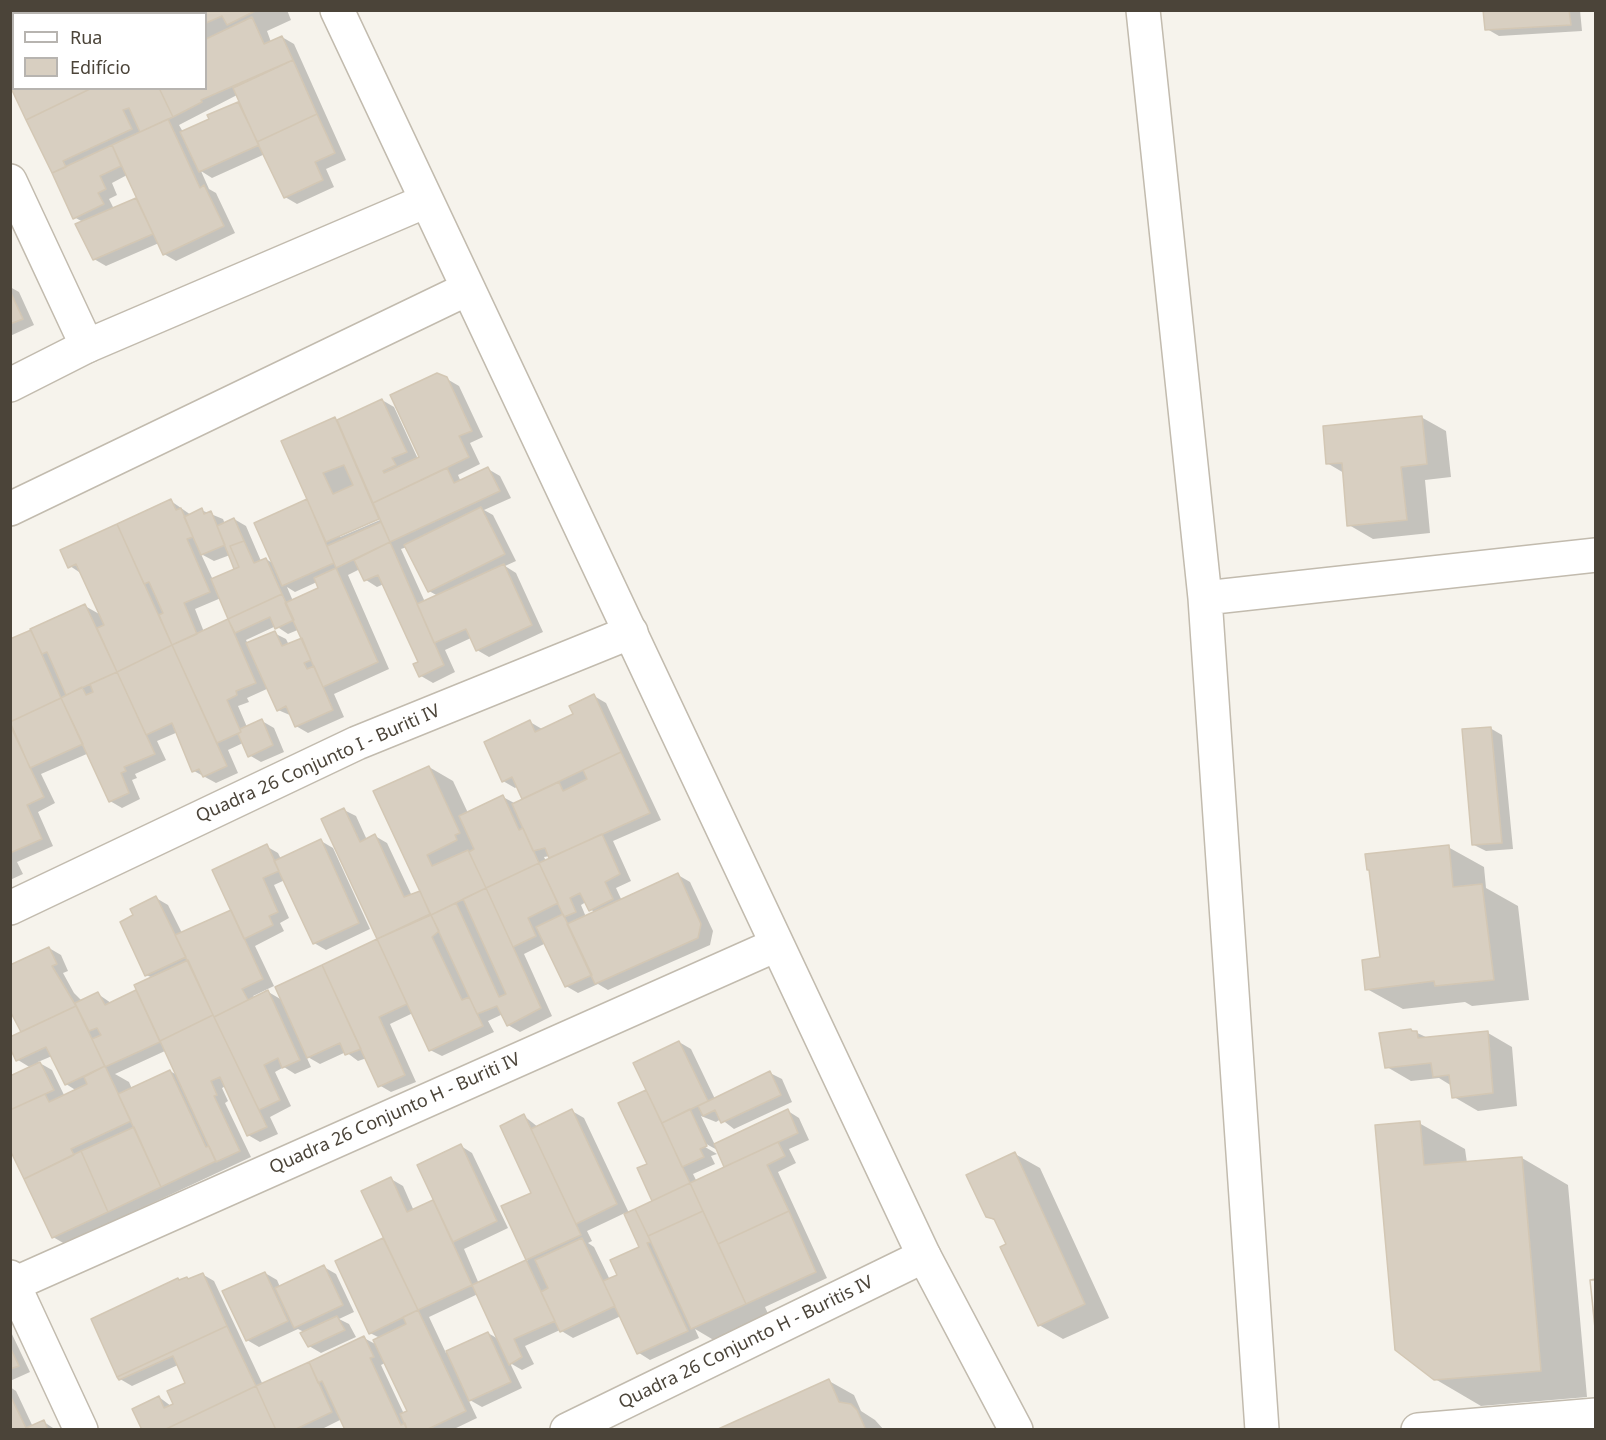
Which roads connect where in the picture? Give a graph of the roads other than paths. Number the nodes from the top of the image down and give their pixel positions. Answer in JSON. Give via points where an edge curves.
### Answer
{"nodes":[{"id":1,"x":338,"y":10,"type":"edge"},
{"id":2,"x":1143,"y":10,"type":"edge"},
{"id":3,"x":10,"y":181,"type":"edge"},
{"id":4,"x":426,"y":201,"type":"junction"},
{"id":5,"x":467,"y":289,"type":"junction"},
{"id":6,"x":87,"y":346,"type":"junction"},
{"id":7,"x":10,"y":385,"type":"edge"},
{"id":8,"x":10,"y":509,"type":"edge"},
{"id":9,"x":1596,"y":555,"type":"edge"},
{"id":10,"x":1206,"y":598,"type":"junction"},
{"id":11,"x":631,"y":632,"type":"junction"},
{"id":12,"x":10,"y":908,"type":"edge"},
{"id":13,"x":776,"y":945,"type":"junction"},
{"id":14,"x":924,"y":1256,"type":"junction"},
{"id":15,"x":12,"y":1281,"type":"edge"},
{"id":16,"x":1596,"y":1415,"type":"edge"},
{"id":17,"x":81,"y":1430,"type":"edge"},
{"id":18,"x":567,"y":1430,"type":"edge"},
{"id":19,"x":1016,"y":1430,"type":"edge"},
{"id":20,"x":1262,"y":1430,"type":"edge"},
{"id":21,"x":1418,"y":1430,"type":"edge"}],
"edges":[{"from":1,"to":4,"type":"street"},
{"from":2,"to":10,"type":"street"},
{"from":3,"to":6,"type":"street"},
{"from":4,"to":5,"type":"street"},
{"from":4,"to":6,"type":"street"},
{"from":5,"to":8,"type":"street"},
{"from":5,"to":11,"type":"street"},
{"from":6,"to":7,"type":"street"},
{"from":9,"to":10,"type":"street"},
{"from":10,"to":20,"type":"street"},
{"from":11,"to":12,"type":"street","name":"Quadra 26 Conjunto I - Buriti IV","via":[[357,742]]},
{"from":11,"to":13,"type":"street"},
{"from":13,"to":14,"type":"street"},
{"from":13,"to":15,"type":"street","name":"Quadra 26 Conjunto H - Buriti IV"},
{"from":14,"to":18,"type":"street","name":"Quadra 26 Conjunto H - Buritis IV"},
{"from":14,"to":19,"type":"street"},
{"from":15,"to":17,"type":"street"},
{"from":16,"to":21,"type":"street"}]}
